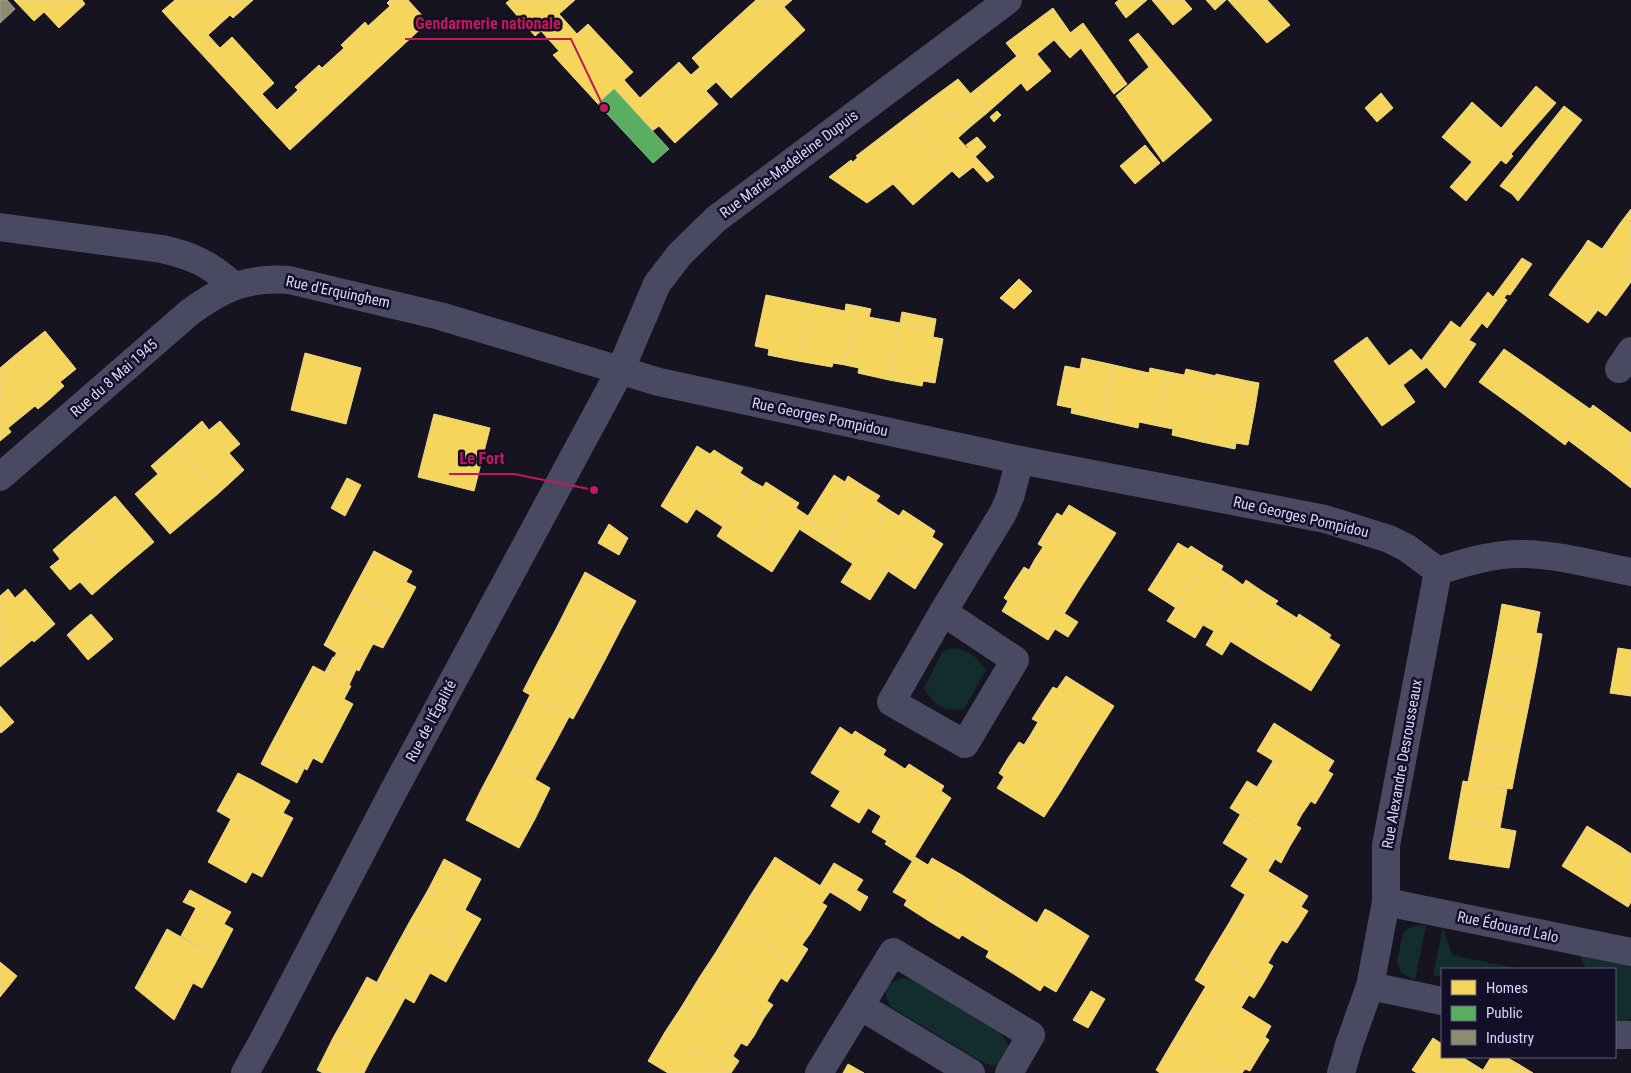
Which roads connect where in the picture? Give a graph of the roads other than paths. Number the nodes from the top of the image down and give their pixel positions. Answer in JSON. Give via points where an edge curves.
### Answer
{"nodes":[{"id":1,"x":1008,"y":0,"type":"edge"},
{"id":2,"x":0,"y":227,"type":"edge"},
{"id":3,"x":234,"y":286,"type":"junction"},
{"id":4,"x":620,"y":371,"type":"junction"},
{"id":5,"x":1020,"y":460,"type":"junction"},
{"id":6,"x":0,"y":477,"type":"edge"},
{"id":7,"x":1438,"y":571,"type":"junction"},
{"id":8,"x":1631,"y":572,"type":"edge"},
{"id":9,"x":943,"y":612,"type":"junction"},
{"id":10,"x":1386,"y":902,"type":"junction"},
{"id":11,"x":1631,"y":952,"type":"edge"},
{"id":12,"x":1370,"y":986,"type":"junction"},
{"id":13,"x":1441,"y":1001,"type":"edge"},
{"id":14,"x":860,"y":1006,"type":"junction"},
{"id":15,"x":1616,"y":1035,"type":"edge"},
{"id":16,"x":1631,"y":1035,"type":"edge"},
{"id":17,"x":245,"y":1073,"type":"edge"},
{"id":18,"x":819,"y":1073,"type":"edge"},
{"id":19,"x":971,"y":1073,"type":"edge"},
{"id":20,"x":1009,"y":1073,"type":"edge"},
{"id":21,"x":1341,"y":1073,"type":"edge"}],
"edges":[{"from":1,"to":4,"type":"street","name":"Rue Marie-Madeleine Dupuis","via":[[696,237],[657,284]]},
{"from":2,"to":3,"type":"street","via":[[182,254],[217,270]]},
{"from":3,"to":4,"type":"street","name":"Rue d'Erquinghem","via":[[257,280],[289,280],[440,316]]},
{"from":3,"to":6,"type":"street","name":"Rue du 8 Mai 1945","via":[[190,312]]},
{"from":4,"to":5,"type":"street","name":"Rue Georges Pompidou"},
{"from":4,"to":17,"type":"street","name":"Rue de l'Égalité"},
{"from":5,"to":7,"type":"street","name":"Rue Georges Pompidou","via":[[1346,524],[1389,538]]},
{"from":5,"to":9,"type":"street","via":[[1003,513]]},
{"from":7,"to":8,"type":"street","via":[[1479,559],[1523,554]]},
{"from":7,"to":10,"type":"street","name":"Rue Alexandre Desrousseaux","via":[[1386,845]]},
{"from":9,"to":9,"type":"street","via":[[891,702],[965,744],[1015,660]]},
{"from":10,"to":11,"type":"street","name":"Rue Édouard Lalo"},
{"from":10,"to":12,"type":"street","name":"Rue Alexandre Desrousseaux"},
{"from":12,"to":13,"type":"street"},
{"from":12,"to":21,"type":"street","name":"Rue Alexandre Desrousseaux"},
{"from":14,"to":18,"type":"street"},
{"from":14,"to":19,"type":"street"},
{"from":14,"to":20,"type":"street","via":[[892,952],[1031,1036]]},
{"from":15,"to":16,"type":"street"}]}
